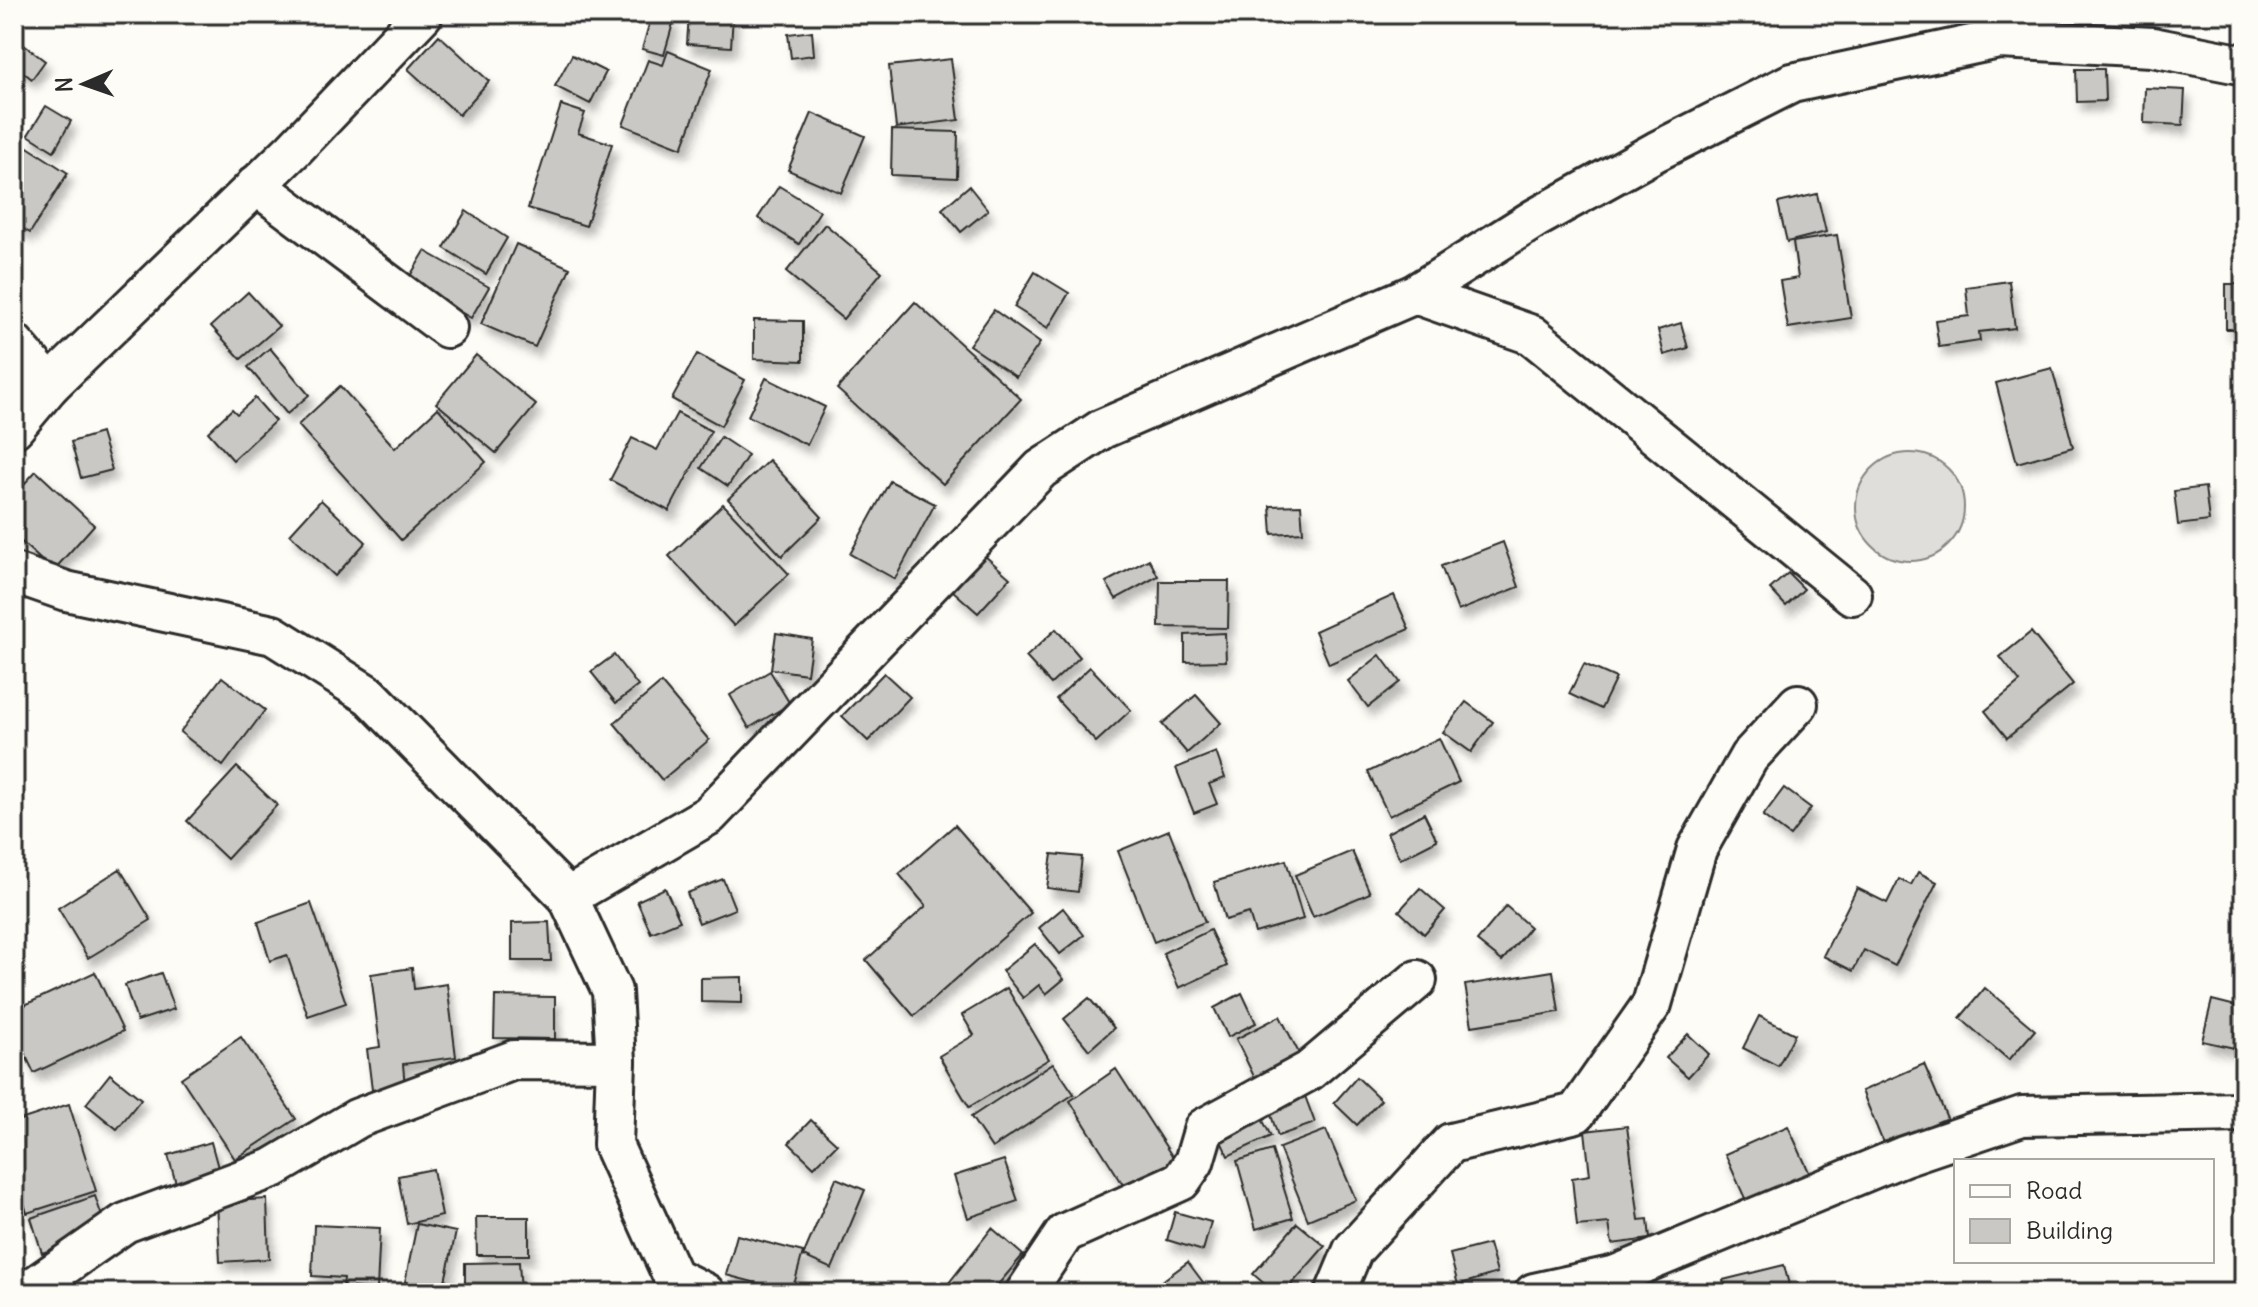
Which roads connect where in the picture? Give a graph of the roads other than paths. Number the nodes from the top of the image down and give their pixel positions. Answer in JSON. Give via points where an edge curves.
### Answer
{"nodes":[{"id":1,"x":423,"y":14,"type":"edge"},
{"id":2,"x":2244,"y":65,"type":"edge"},
{"id":3,"x":256,"y":185,"type":"junction"},
{"id":4,"x":1415,"y":294,"type":"junction"},
{"id":5,"x":447,"y":328,"type":"dead end"},
{"id":6,"x":14,"y":343,"type":"edge"},
{"id":7,"x":50,"y":385,"type":"junction"},
{"id":8,"x":14,"y":428,"type":"edge"},
{"id":9,"x":14,"y":573,"type":"edge"},
{"id":10,"x":1852,"y":595,"type":"dead end"},
{"id":11,"x":1798,"y":704,"type":"dead end"},
{"id":12,"x":568,"y":897,"type":"junction"},
{"id":13,"x":1417,"y":980,"type":"dead end"},
{"id":14,"x":616,"y":1061,"type":"junction"},
{"id":15,"x":2244,"y":1112,"type":"edge"},
{"id":16,"x":25,"y":1293,"type":"edge"},
{"id":17,"x":705,"y":1293,"type":"edge"},
{"id":18,"x":1025,"y":1293,"type":"edge"},
{"id":19,"x":1335,"y":1293,"type":"edge"},
{"id":20,"x":1534,"y":1293,"type":"edge"}],
"edges":[{"from":1,"to":3,"type":"street"},
{"from":2,"to":4,"type":"street","via":[[2152,47],[1999,39],[1792,83],[1536,218]]},
{"from":3,"to":5,"type":"street"},
{"from":3,"to":7,"type":"street"},
{"from":4,"to":10,"type":"street","via":[[1532,335]]},
{"from":4,"to":12,"type":"street","via":[[1102,429],[1041,469],[709,815]]},
{"from":6,"to":7,"type":"street"},
{"from":7,"to":8,"type":"street"},
{"from":9,"to":12,"type":"street","via":[[66,591],[273,635],[370,696]]},
{"from":11,"to":19,"type":"street","via":[[1749,757],[1697,849],[1652,1004],[1576,1113],[1451,1143],[1353,1250]]},
{"from":12,"to":14,"type":"street","via":[[612,991]]},
{"from":13,"to":18,"type":"street","via":[[1309,1071],[1204,1128],[1194,1162],[1181,1181],[1065,1233]]},
{"from":14,"to":16,"type":"street","via":[[514,1060],[358,1118],[273,1168],[125,1223]]},
{"from":14,"to":17,"type":"street","via":[[613,1145],[673,1277]]},
{"from":15,"to":20,"type":"street","via":[[2022,1116],[1904,1156],[1616,1275]]}]}
